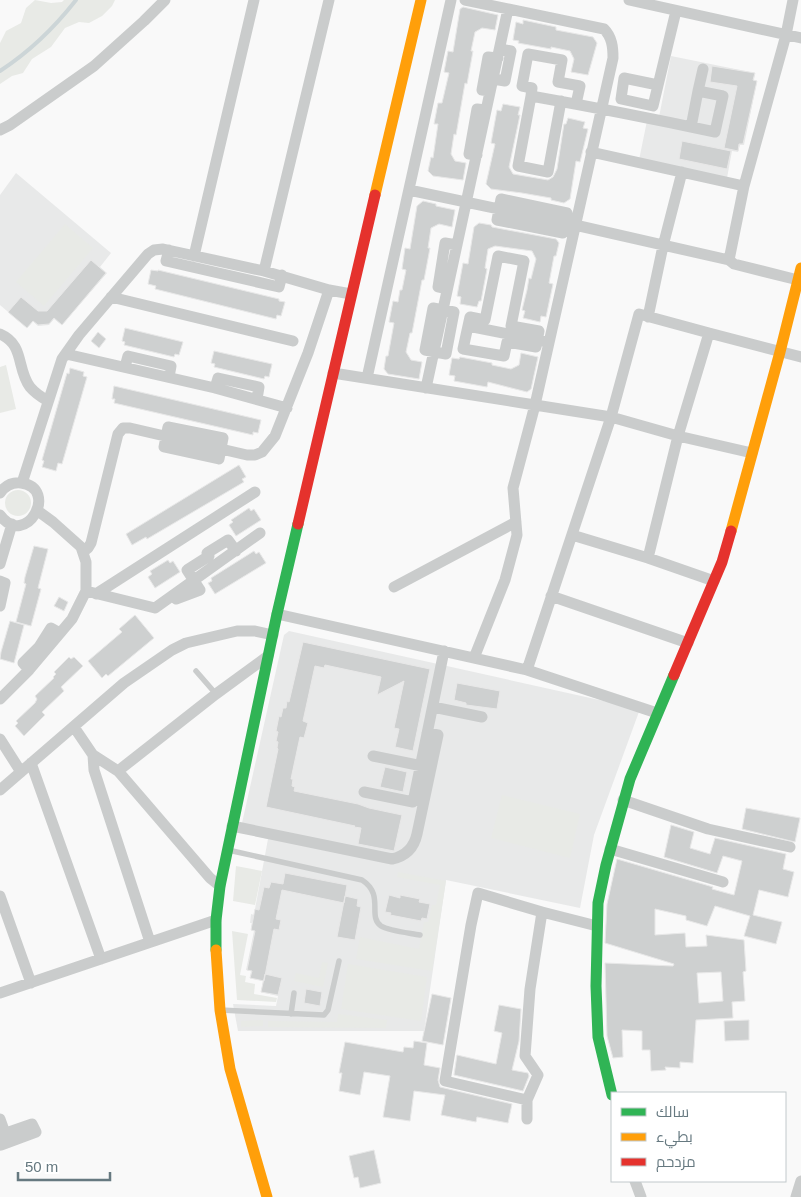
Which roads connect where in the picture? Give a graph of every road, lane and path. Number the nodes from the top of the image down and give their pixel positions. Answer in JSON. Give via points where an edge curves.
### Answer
{"nodes":[{"id":1,"x":165,"y":0,"type":"edge"},
{"id":2,"x":254,"y":0,"type":"edge"},
{"id":3,"x":329,"y":0,"type":"edge"},
{"id":4,"x":421,"y":0,"type":"edge"},
{"id":5,"x":452,"y":0,"type":"edge"},
{"id":6,"x":465,"y":0,"type":"edge"},
{"id":7,"x":629,"y":0,"type":"edge"},
{"id":8,"x":796,"y":1,"type":"edge"},
{"id":9,"x":508,"y":9,"type":"junction"},
{"id":10,"x":676,"y":11,"type":"junction"},
{"id":11,"x":786,"y":35,"type":"junction"},
{"id":12,"x":801,"y":38,"type":"edge"},
{"id":13,"x":499,"y":54,"type":"junction"},
{"id":14,"x":703,"y":69,"type":"dead end"},
{"id":15,"x":492,"y":85,"type":"junction"},
{"id":16,"x":658,"y":85,"type":"dead end"},
{"id":17,"x":698,"y":91,"type":"junction"},
{"id":18,"x":531,"y":96,"type":"junction"},
{"id":19,"x":561,"y":102,"type":"junction"},
{"id":20,"x":576,"y":104,"type":"junction"},
{"id":21,"x":602,"y":108,"type":"junction"},
{"id":22,"x":5,"y":127,"type":"edge"},
{"id":23,"x":691,"y":127,"type":"junction"},
{"id":24,"x":0,"y":139,"type":"edge"},
{"id":25,"x":592,"y":152,"type":"junction"},
{"id":26,"x":682,"y":172,"type":"junction"},
{"id":27,"x":744,"y":186,"type":"junction"},
{"id":28,"x":409,"y":190,"type":"junction"},
{"id":29,"x":466,"y":203,"type":"junction"},
{"id":30,"x":499,"y":209,"type":"junction"},
{"id":31,"x":570,"y":224,"type":"junction"},
{"id":32,"x":663,"y":246,"type":"junction"},
{"id":33,"x":169,"y":250,"type":"junction"},
{"id":34,"x":194,"y":256,"type":"junction"},
{"id":35,"x":729,"y":260,"type":"junction"},
{"id":36,"x":801,"y":268,"type":"edge"},
{"id":37,"x":264,"y":271,"type":"junction"},
{"id":38,"x":282,"y":275,"type":"junction"},
{"id":39,"x":798,"y":280,"type":"junction"},
{"id":40,"x":329,"y":290,"type":"junction"},
{"id":41,"x":351,"y":294,"type":"junction"},
{"id":42,"x":111,"y":297,"type":"junction"},
{"id":43,"x":443,"y":310,"type":"junction"},
{"id":44,"x":648,"y":317,"type":"junction"},
{"id":45,"x":468,"y":326,"type":"junction"},
{"id":46,"x":709,"y":332,"type":"junction"},
{"id":47,"x":0,"y":334,"type":"edge"},
{"id":48,"x":538,"y":339,"type":"junction"},
{"id":49,"x":293,"y":341,"type":"dead end"},
{"id":50,"x":549,"y":342,"type":"junction"},
{"id":51,"x":434,"y":352,"type":"junction"},
{"id":52,"x":780,"y":352,"type":"junction"},
{"id":53,"x":66,"y":354,"type":"junction"},
{"id":54,"x":801,"y":357,"type":"edge"},
{"id":55,"x":333,"y":373,"type":"junction"},
{"id":56,"x":367,"y":378,"type":"junction"},
{"id":57,"x":426,"y":388,"type":"junction"},
{"id":58,"x":48,"y":401,"type":"junction"},
{"id":59,"x":535,"y":405,"type":"junction"},
{"id":60,"x":287,"y":408,"type":"junction"},
{"id":61,"x":611,"y":417,"type":"junction"},
{"id":62,"x":166,"y":436,"type":"junction"},
{"id":63,"x":678,"y":436,"type":"junction"},
{"id":64,"x":221,"y":449,"type":"junction"},
{"id":65,"x":752,"y":453,"type":"junction"},
{"id":66,"x":22,"y":483,"type":"junction"},
{"id":67,"x":255,"y":492,"type":"dead end"},
{"id":68,"x":0,"y":493,"type":"edge"},
{"id":69,"x":38,"y":511,"type":"junction"},
{"id":70,"x":0,"y":515,"type":"edge"},
{"id":71,"x":516,"y":522,"type":"junction"},
{"id":72,"x":12,"y":524,"type":"junction"},
{"id":73,"x":260,"y":534,"type":"dead end"},
{"id":74,"x":572,"y":536,"type":"junction"},
{"id":75,"x":83,"y":552,"type":"junction"},
{"id":76,"x":648,"y":558,"type":"junction"},
{"id":77,"x":0,"y":564,"type":"edge"},
{"id":78,"x":0,"y":582,"type":"edge"},
{"id":79,"x":714,"y":582,"type":"junction"},
{"id":80,"x":394,"y":588,"type":"dead end"},
{"id":81,"x":91,"y":592,"type":"junction"},
{"id":82,"x":551,"y":596,"type":"junction"},
{"id":83,"x":0,"y":606,"type":"edge"},
{"id":84,"x":277,"y":614,"type":"junction"},
{"id":85,"x":273,"y":635,"type":"junction"},
{"id":86,"x":688,"y":643,"type":"junction"},
{"id":87,"x":444,"y":651,"type":"junction"},
{"id":88,"x":268,"y":656,"type":"junction"},
{"id":89,"x":474,"y":658,"type":"junction"},
{"id":90,"x":527,"y":670,"type":"junction"},
{"id":91,"x":196,"y":671,"type":"dead end"},
{"id":92,"x":216,"y":694,"type":"junction"},
{"id":93,"x":0,"y":699,"type":"edge"},
{"id":94,"x":432,"y":707,"type":"junction"},
{"id":95,"x":657,"y":713,"type":"junction"},
{"id":96,"x":482,"y":717,"type":"dead end"},
{"id":97,"x":74,"y":726,"type":"junction"},
{"id":98,"x":0,"y":739,"type":"edge"},
{"id":99,"x":93,"y":755,"type":"junction"},
{"id":100,"x":373,"y":756,"type":"dead end"},
{"id":101,"x":31,"y":764,"type":"junction"},
{"id":102,"x":426,"y":767,"type":"junction"},
{"id":103,"x":118,"y":771,"type":"junction"},
{"id":104,"x":21,"y":772,"type":"junction"},
{"id":105,"x":0,"y":790,"type":"edge"},
{"id":106,"x":364,"y":792,"type":"dead end"},
{"id":107,"x":623,"y":800,"type":"junction"},
{"id":108,"x":232,"y":826,"type":"junction"},
{"id":109,"x":790,"y":847,"type":"dead end"},
{"id":110,"x":610,"y":848,"type":"junction"},
{"id":111,"x":227,"y":850,"type":"junction"},
{"id":112,"x":722,"y":882,"type":"dead end"},
{"id":113,"x":220,"y":886,"type":"junction"},
{"id":114,"x":0,"y":896,"type":"edge"},
{"id":115,"x":542,"y":912,"type":"junction"},
{"id":116,"x":216,"y":920,"type":"junction"},
{"id":117,"x":597,"y":926,"type":"junction"},
{"id":118,"x":420,"y":935,"type":"dead end"},
{"id":119,"x":150,"y":942,"type":"junction"},
{"id":120,"x":101,"y":959,"type":"junction"},
{"id":121,"x":338,"y":962,"type":"dead end"},
{"id":122,"x":31,"y":983,"type":"junction"},
{"id":123,"x":294,"y":993,"type":"dead end"},
{"id":124,"x":0,"y":994,"type":"edge"},
{"id":125,"x":220,"y":1010,"type":"junction"},
{"id":126,"x":291,"y":1014,"type":"junction"},
{"id":127,"x":611,"y":1092,"type":"edge"},
{"id":128,"x":527,"y":1100,"type":"junction"},
{"id":129,"x":0,"y":1119,"type":"edge"},
{"id":130,"x":527,"y":1119,"type":"dead end"},
{"id":131,"x":2,"y":1137,"type":"edge"},
{"id":132,"x":801,"y":1181,"type":"edge"},
{"id":133,"x":635,"y":1182,"type":"edge"},
{"id":134,"x":268,"y":1197,"type":"edge"},
{"id":135,"x":641,"y":1197,"type":"edge"},
{"id":136,"x":796,"y":1197,"type":"edge"}],
"edges":[{"from":1,"to":22,"type":"street","via":[[94,66]]},
{"from":2,"to":34,"type":"street"},
{"from":3,"to":37,"type":"street"},
{"from":4,"to":41,"type":"street"},
{"from":5,"to":28,"type":"street"},
{"from":6,"to":9,"type":"street"},
{"from":7,"to":10,"type":"street"},
{"from":8,"to":11,"type":"street"},
{"from":9,"to":13,"type":"street"},
{"from":9,"to":21,"type":"street","via":[[598,27],[608,33],[613,58]]},
{"from":10,"to":11,"type":"street"},
{"from":10,"to":16,"type":"street"},
{"from":11,"to":12,"type":"street"},
{"from":11,"to":27,"type":"street"},
{"from":13,"to":15,"type":"street","via":[[488,57],[482,90]]},
{"from":13,"to":15,"type":"street","via":[[511,51],[505,81]]},
{"from":14,"to":17,"type":"street"},
{"from":15,"to":29,"type":"street","via":[[486,110],[477,108],[469,154],[476,155]]},
{"from":17,"to":23,"type":"street"},
{"from":17,"to":23,"type":"street","via":[[723,96],[716,132]]},
{"from":18,"to":19,"type":"street"},
{"from":18,"to":19,"type":"street","via":[[518,166],[548,172]]},
{"from":18,"to":20,"type":"street","via":[[532,88],[522,86],[528,54],[562,60],[558,82],[580,86]]},
{"from":19,"to":20,"type":"street"},
{"from":20,"to":21,"type":"street"},
{"from":21,"to":23,"type":"street"},
{"from":21,"to":25,"type":"street"},
{"from":22,"to":24,"type":"street"},
{"from":25,"to":26,"type":"street"},
{"from":25,"to":31,"type":"street"},
{"from":26,"to":27,"type":"street"},
{"from":26,"to":32,"type":"street"},
{"from":27,"to":35,"type":"street"},
{"from":28,"to":29,"type":"street"},
{"from":28,"to":56,"type":"street"},
{"from":29,"to":30,"type":"street"},
{"from":29,"to":43,"type":"street","via":[[457,245],[446,243],[438,288],[447,289]]},
{"from":30,"to":31,"type":"street","via":[[501,199],[558,211],[567,213]]},
{"from":30,"to":31,"type":"street","via":[[497,220],[563,233]]},
{"from":31,"to":32,"type":"street"},
{"from":31,"to":50,"type":"street"},
{"from":32,"to":35,"type":"street"},
{"from":32,"to":44,"type":"street"},
{"from":33,"to":34,"type":"street"},
{"from":33,"to":38,"type":"street","via":[[166,262],[279,287]]},
{"from":33,"to":42,"type":"street","via":[[154,250],[148,254]]},
{"from":34,"to":37,"type":"street"},
{"from":35,"to":39,"type":"street"},
{"from":36,"to":39,"type":"street"},
{"from":37,"to":38,"type":"street"},
{"from":38,"to":40,"type":"street"},
{"from":39,"to":52,"type":"street"},
{"from":40,"to":41,"type":"street"},
{"from":40,"to":60,"type":"street"},
{"from":41,"to":55,"type":"street"},
{"from":42,"to":49,"type":"street"},
{"from":42,"to":53,"type":"street"},
{"from":43,"to":51,"type":"street","via":[[433,308],[425,350]]},
{"from":43,"to":51,"type":"street","via":[[454,312],[446,354]]},
{"from":44,"to":46,"type":"street"},
{"from":44,"to":61,"type":"street","via":[[639,314]]},
{"from":45,"to":48,"type":"street"},
{"from":45,"to":48,"type":"street","via":[[464,349],[504,356],[507,342],[536,347]]},
{"from":45,"to":48,"type":"street","via":[[470,317],[485,320],[498,256],[524,261],[511,326],[539,331]]},
{"from":46,"to":52,"type":"street"},
{"from":46,"to":63,"type":"street"},
{"from":47,"to":58,"type":"street","via":[[15,344],[29,385]]},
{"from":48,"to":50,"type":"street"},
{"from":50,"to":59,"type":"street"},
{"from":51,"to":57,"type":"street"},
{"from":52,"to":54,"type":"street"},
{"from":52,"to":65,"type":"street"},
{"from":53,"to":58,"type":"street"},
{"from":53,"to":60,"type":"street","via":[[125,367],[128,356],[171,366],[169,377],[215,388],[218,378],[260,387],[257,399]]},
{"from":55,"to":56,"type":"street"},
{"from":55,"to":84,"type":"street"},
{"from":56,"to":57,"type":"street"},
{"from":57,"to":59,"type":"street"},
{"from":58,"to":66,"type":"street"},
{"from":59,"to":61,"type":"street"},
{"from":59,"to":71,"type":"street","via":[[513,488]]},
{"from":60,"to":64,"type":"street","via":[[275,436],[262,452],[247,455]]},
{"from":61,"to":63,"type":"street"},
{"from":61,"to":74,"type":"street"},
{"from":62,"to":64,"type":"street","via":[[168,427],[223,438]]},
{"from":62,"to":64,"type":"street","via":[[164,448],[219,459]]},
{"from":62,"to":75,"type":"street","via":[[130,428],[121,430],[90,543]]},
{"from":63,"to":65,"type":"street"},
{"from":63,"to":76,"type":"street"},
{"from":65,"to":79,"type":"street"},
{"from":66,"to":68,"type":"street","via":[[11,484]]},
{"from":66,"to":69,"type":"street","via":[[35,492]]},
{"from":67,"to":81,"type":"street"},
{"from":69,"to":72,"type":"street","via":[[27,523]]},
{"from":69,"to":75,"type":"street"},
{"from":70,"to":72,"type":"street"},
{"from":71,"to":80,"type":"street"},
{"from":71,"to":89,"type":"street","via":[[517,535],[505,580]]},
{"from":72,"to":77,"type":"street"},
{"from":73,"to":81,"type":"street","via":[[236,551],[228,540],[206,553],[209,556],[187,570],[200,590],[160,606],[151,607]]},
{"from":74,"to":76,"type":"street"},
{"from":74,"to":82,"type":"street"},
{"from":75,"to":81,"type":"street"},
{"from":76,"to":79,"type":"street"},
{"from":78,"to":83,"type":"street","via":[[6,582]]},
{"from":79,"to":86,"type":"street"},
{"from":81,"to":93,"type":"street","via":[[29,670]]},
{"from":82,"to":86,"type":"street"},
{"from":82,"to":90,"type":"street"},
{"from":84,"to":85,"type":"street"},
{"from":84,"to":87,"type":"street"},
{"from":85,"to":88,"type":"street"},
{"from":85,"to":97,"type":"street","via":[[237,631],[186,643],[124,684]]},
{"from":86,"to":95,"type":"street"},
{"from":87,"to":89,"type":"street"},
{"from":87,"to":94,"type":"street"},
{"from":88,"to":92,"type":"street"},
{"from":88,"to":108,"type":"street"},
{"from":89,"to":90,"type":"street"},
{"from":90,"to":95,"type":"street"},
{"from":91,"to":92,"type":"lane"},
{"from":92,"to":103,"type":"street"},
{"from":94,"to":96,"type":"street"},
{"from":94,"to":102,"type":"street","via":[[427,733],[438,735]]},
{"from":95,"to":107,"type":"street"},
{"from":97,"to":99,"type":"street"},
{"from":97,"to":101,"type":"street"},
{"from":98,"to":104,"type":"street"},
{"from":99,"to":103,"type":"street"},
{"from":99,"to":119,"type":"street","via":[[94,770]]},
{"from":100,"to":102,"type":"street"},
{"from":101,"to":104,"type":"street"},
{"from":101,"to":120,"type":"street"},
{"from":102,"to":106,"type":"street","via":[[413,802]]},
{"from":102,"to":108,"type":"street","via":[[416,840],[408,852],[392,860]]},
{"from":103,"to":113,"type":"street"},
{"from":104,"to":105,"type":"street"},
{"from":107,"to":109,"type":"street","via":[[708,830]]},
{"from":107,"to":110,"type":"street"},
{"from":108,"to":111,"type":"street"},
{"from":110,"to":112,"type":"street"},
{"from":110,"to":117,"type":"street","via":[[598,903]]},
{"from":111,"to":113,"type":"street"},
{"from":111,"to":118,"type":"lane","via":[[362,880],[374,894],[378,923],[386,928]]},
{"from":113,"to":116,"type":"street"},
{"from":114,"to":122,"type":"street"},
{"from":115,"to":117,"type":"street"},
{"from":115,"to":128,"type":"street","via":[[530,989],[525,1056],[538,1075]]},
{"from":115,"to":128,"type":"street","via":[[478,894],[445,1081]]},
{"from":116,"to":119,"type":"street"},
{"from":116,"to":125,"type":"street"},
{"from":117,"to":127,"type":"street","via":[[598,1037]]},
{"from":119,"to":120,"type":"street"},
{"from":120,"to":122,"type":"street"},
{"from":121,"to":126,"type":"lane","via":[[326,1013],[320,1016]]},
{"from":122,"to":124,"type":"street"},
{"from":123,"to":126,"type":"lane"},
{"from":125,"to":126,"type":"lane"},
{"from":125,"to":134,"type":"street","via":[[230,1069]]},
{"from":128,"to":130,"type":"street"},
{"from":129,"to":131,"type":"street"},
{"from":132,"to":136,"type":"street"},
{"from":133,"to":135,"type":"street"}]}
